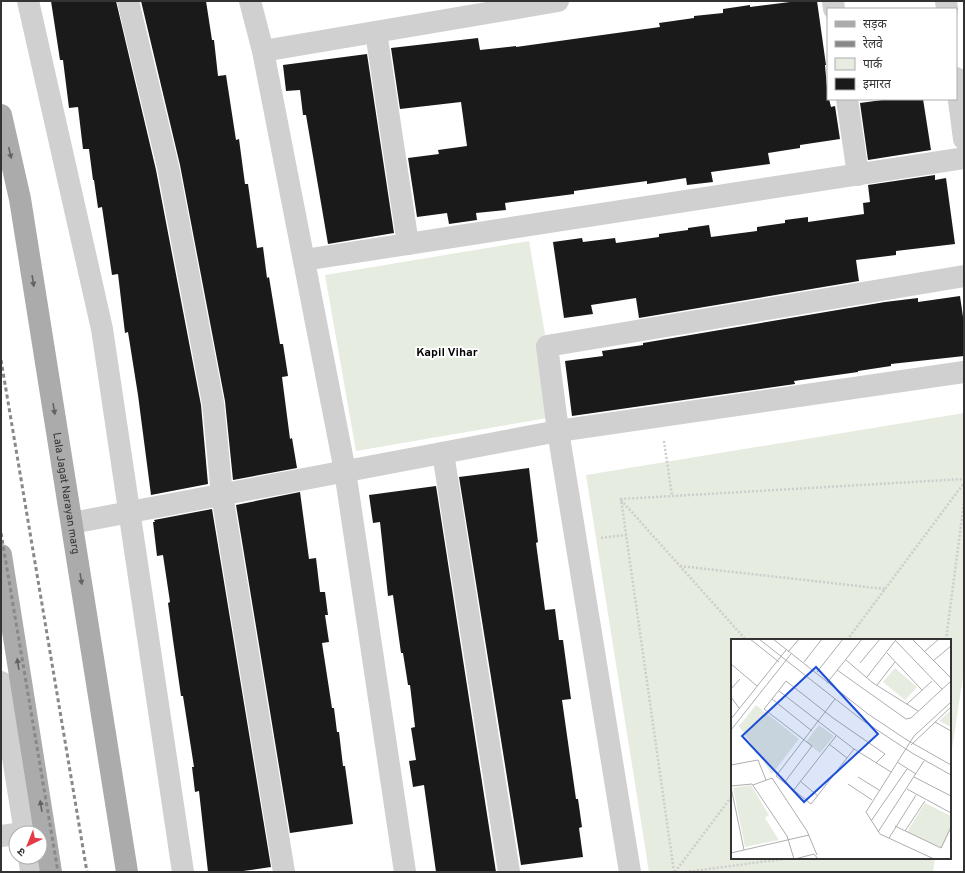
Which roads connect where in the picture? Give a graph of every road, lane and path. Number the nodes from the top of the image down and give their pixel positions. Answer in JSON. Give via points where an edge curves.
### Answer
{"nodes":[{"id":1,"x":28,"y":1,"type":"edge"},
{"id":2,"x":128,"y":1,"type":"edge"},
{"id":3,"x":250,"y":1,"type":"edge"},
{"id":4,"x":558,"y":1,"type":"edge"},
{"id":5,"x":376,"y":32,"type":"junction"},
{"id":6,"x":263,"y":51,"type":"junction"},
{"id":7,"x":957,"y":86,"type":"edge"},
{"id":8,"x":847,"y":100,"type":"edge"},
{"id":9,"x":1,"y":115,"type":"edge"},
{"id":10,"x":964,"y":139,"type":"edge"},
{"id":11,"x":964,"y":158,"type":"edge"},
{"id":12,"x":858,"y":175,"type":"junction"},
{"id":13,"x":408,"y":244,"type":"junction"},
{"id":14,"x":304,"y":260,"type":"junction"},
{"id":15,"x":964,"y":276,"type":"edge"},
{"id":16,"x":964,"y":372,"type":"edge"},
{"id":17,"x":661,"y":416,"type":"junction"},
{"id":18,"x":558,"y":431,"type":"junction"},
{"id":19,"x":443,"y":453,"type":"junction"},
{"id":20,"x":345,"y":472,"type":"junction"},
{"id":21,"x":964,"y":479,"type":"edge"},
{"id":22,"x":964,"y":483,"type":"edge"},
{"id":23,"x":222,"y":495,"type":"junction"},
{"id":24,"x":672,"y":496,"type":"junction"},
{"id":25,"x":621,"y":499,"type":"junction"},
{"id":26,"x":964,"y":502,"type":"edge"},
{"id":27,"x":129,"y":512,"type":"junction"},
{"id":28,"x":72,"y":523,"type":"junction"},
{"id":29,"x":1,"y":555,"type":"edge"},
{"id":30,"x":680,"y":566,"type":"junction"},
{"id":31,"x":885,"y":589,"type":"junction"},
{"id":32,"x":745,"y":639,"type":"edge"},
{"id":33,"x":848,"y":639,"type":"edge"},
{"id":34,"x":946,"y":639,"type":"edge"},
{"id":35,"x":7,"y":689,"type":"edge"},
{"id":36,"x":731,"y":797,"type":"edge"},
{"id":37,"x":24,"y":825,"type":"edge"},
{"id":38,"x":783,"y":859,"type":"edge"},
{"id":39,"x":51,"y":872,"type":"edge"},
{"id":40,"x":127,"y":872,"type":"edge"},
{"id":41,"x":183,"y":872,"type":"edge"},
{"id":42,"x":284,"y":872,"type":"edge"},
{"id":43,"x":405,"y":872,"type":"edge"},
{"id":44,"x":509,"y":872,"type":"edge"},
{"id":45,"x":630,"y":872,"type":"edge"},
{"id":46,"x":675,"y":872,"type":"edge"},
{"id":47,"x":685,"y":872,"type":"edge"}],
"edges":[{"from":1,"to":27,"type":"street","via":[[102,329]]},
{"from":2,"to":23,"type":"street","via":[[168,167],[213,403]]},
{"from":3,"to":6,"type":"street"},
{"from":4,"to":5,"type":"street"},
{"from":5,"to":6,"type":"street"},
{"from":5,"to":13,"type":"street"},
{"from":6,"to":14,"type":"street"},
{"from":7,"to":10,"type":"street"},
{"from":8,"to":12,"type":"street"},
{"from":9,"to":28,"type":"main road","name":"Lala Jagat Narayan marg","one_way":true,"via":[[20,199]]},
{"from":11,"to":12,"type":"street"},
{"from":12,"to":13,"type":"street"},
{"from":13,"to":14,"type":"street"},
{"from":14,"to":20,"type":"street"},
{"from":15,"to":18,"type":"street","via":[[547,346]]},
{"from":16,"to":17,"type":"street"},
{"from":17,"to":18,"type":"street"},
{"from":17,"to":24,"type":"path"},
{"from":18,"to":19,"type":"street"},
{"from":18,"to":45,"type":"street"},
{"from":19,"to":20,"type":"street"},
{"from":19,"to":44,"type":"street"},
{"from":20,"to":23,"type":"street"},
{"from":20,"to":43,"type":"street"},
{"from":21,"to":24,"type":"path"},
{"from":22,"to":31,"type":"path"},
{"from":23,"to":27,"type":"street"},
{"from":23,"to":42,"type":"street"},
{"from":24,"to":25,"type":"path"},
{"from":25,"to":30,"type":"path"},
{"from":25,"to":46,"type":"path"},
{"from":26,"to":34,"type":"path"},
{"from":27,"to":28,"type":"street"},
{"from":27,"to":41,"type":"street"},
{"from":28,"to":40,"type":"main road","name":"Lala Jagat Narayan marg","one_way":true},
{"from":35,"to":29,"type":"main road","one_way":true},
{"from":30,"to":31,"type":"path"},
{"from":30,"to":32,"type":"path"},
{"from":31,"to":33,"type":"path"},
{"from":35,"to":37,"type":"street"},
{"from":39,"to":35,"type":"main road","one_way":true},
{"from":36,"to":46,"type":"path"},
{"from":38,"to":47,"type":"path"}]}
